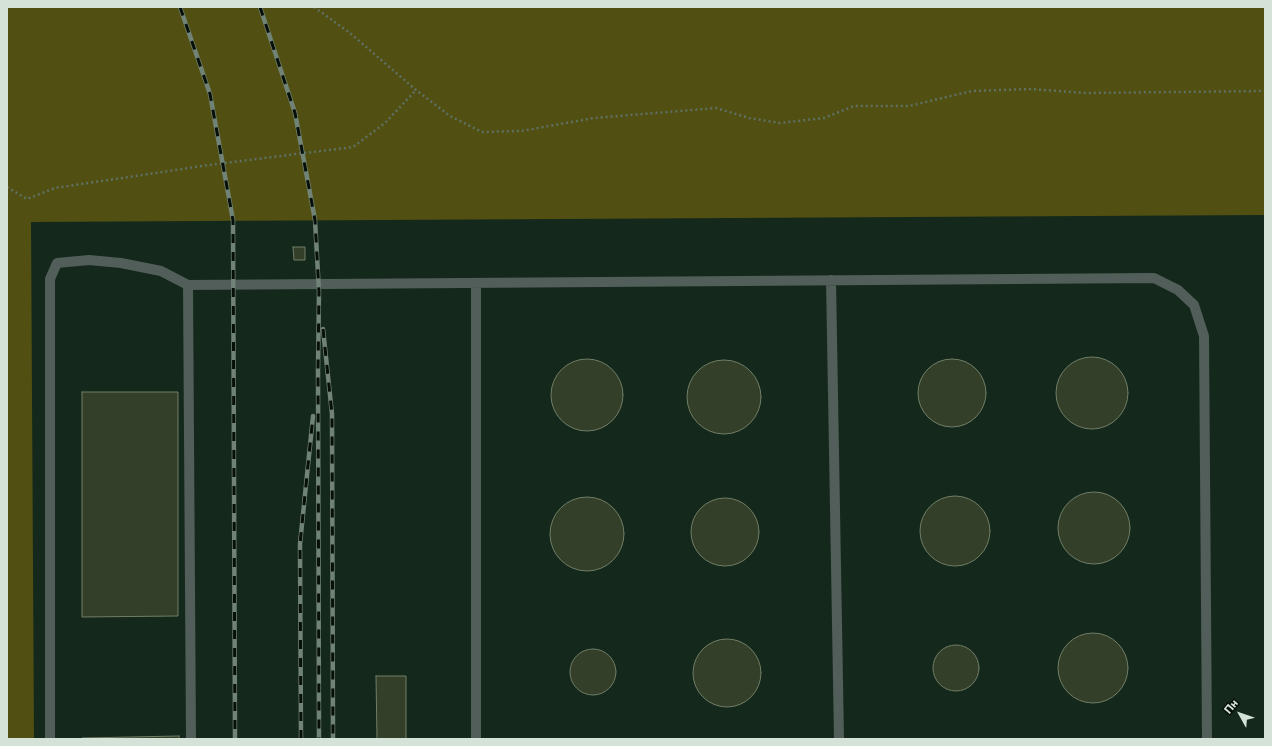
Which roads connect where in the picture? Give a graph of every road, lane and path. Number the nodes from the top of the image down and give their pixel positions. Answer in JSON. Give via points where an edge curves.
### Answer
{"nodes":[{"id":1,"x":314,"y":7,"type":"edge"},
{"id":2,"x":416,"y":90,"type":"junction"},
{"id":3,"x":1265,"y":91,"type":"edge"},
{"id":4,"x":7,"y":187,"type":"edge"},
{"id":5,"x":831,"y":280,"type":"junction"},
{"id":6,"x":476,"y":283,"type":"junction"},
{"id":7,"x":188,"y":285,"type":"junction"},
{"id":8,"x":50,"y":739,"type":"edge"},
{"id":9,"x":191,"y":739,"type":"edge"},
{"id":10,"x":476,"y":739,"type":"edge"},
{"id":11,"x":839,"y":739,"type":"edge"},
{"id":12,"x":1207,"y":739,"type":"edge"}],
"edges":[{"from":1,"to":2,"type":"path","via":[[350,33]]},
{"from":2,"to":3,"type":"path","via":[[450,116],[482,132],[521,131],[594,118],[716,108],[749,118],[780,123],[824,118],[854,106],[909,106],[972,91]]},
{"from":2,"to":4,"type":"path","via":[[385,123],[353,147],[55,188],[27,199]]},
{"from":5,"to":6,"type":"lane"},
{"from":5,"to":11,"type":"lane"},
{"from":5,"to":12,"type":"lane","via":[[1154,278],[1178,290],[1194,305],[1204,336]]},
{"from":6,"to":7,"type":"lane"},
{"from":6,"to":10,"type":"lane"},
{"from":7,"to":8,"type":"lane","via":[[161,271],[89,260],[57,263],[50,279]]},
{"from":7,"to":9,"type":"lane"}]}
